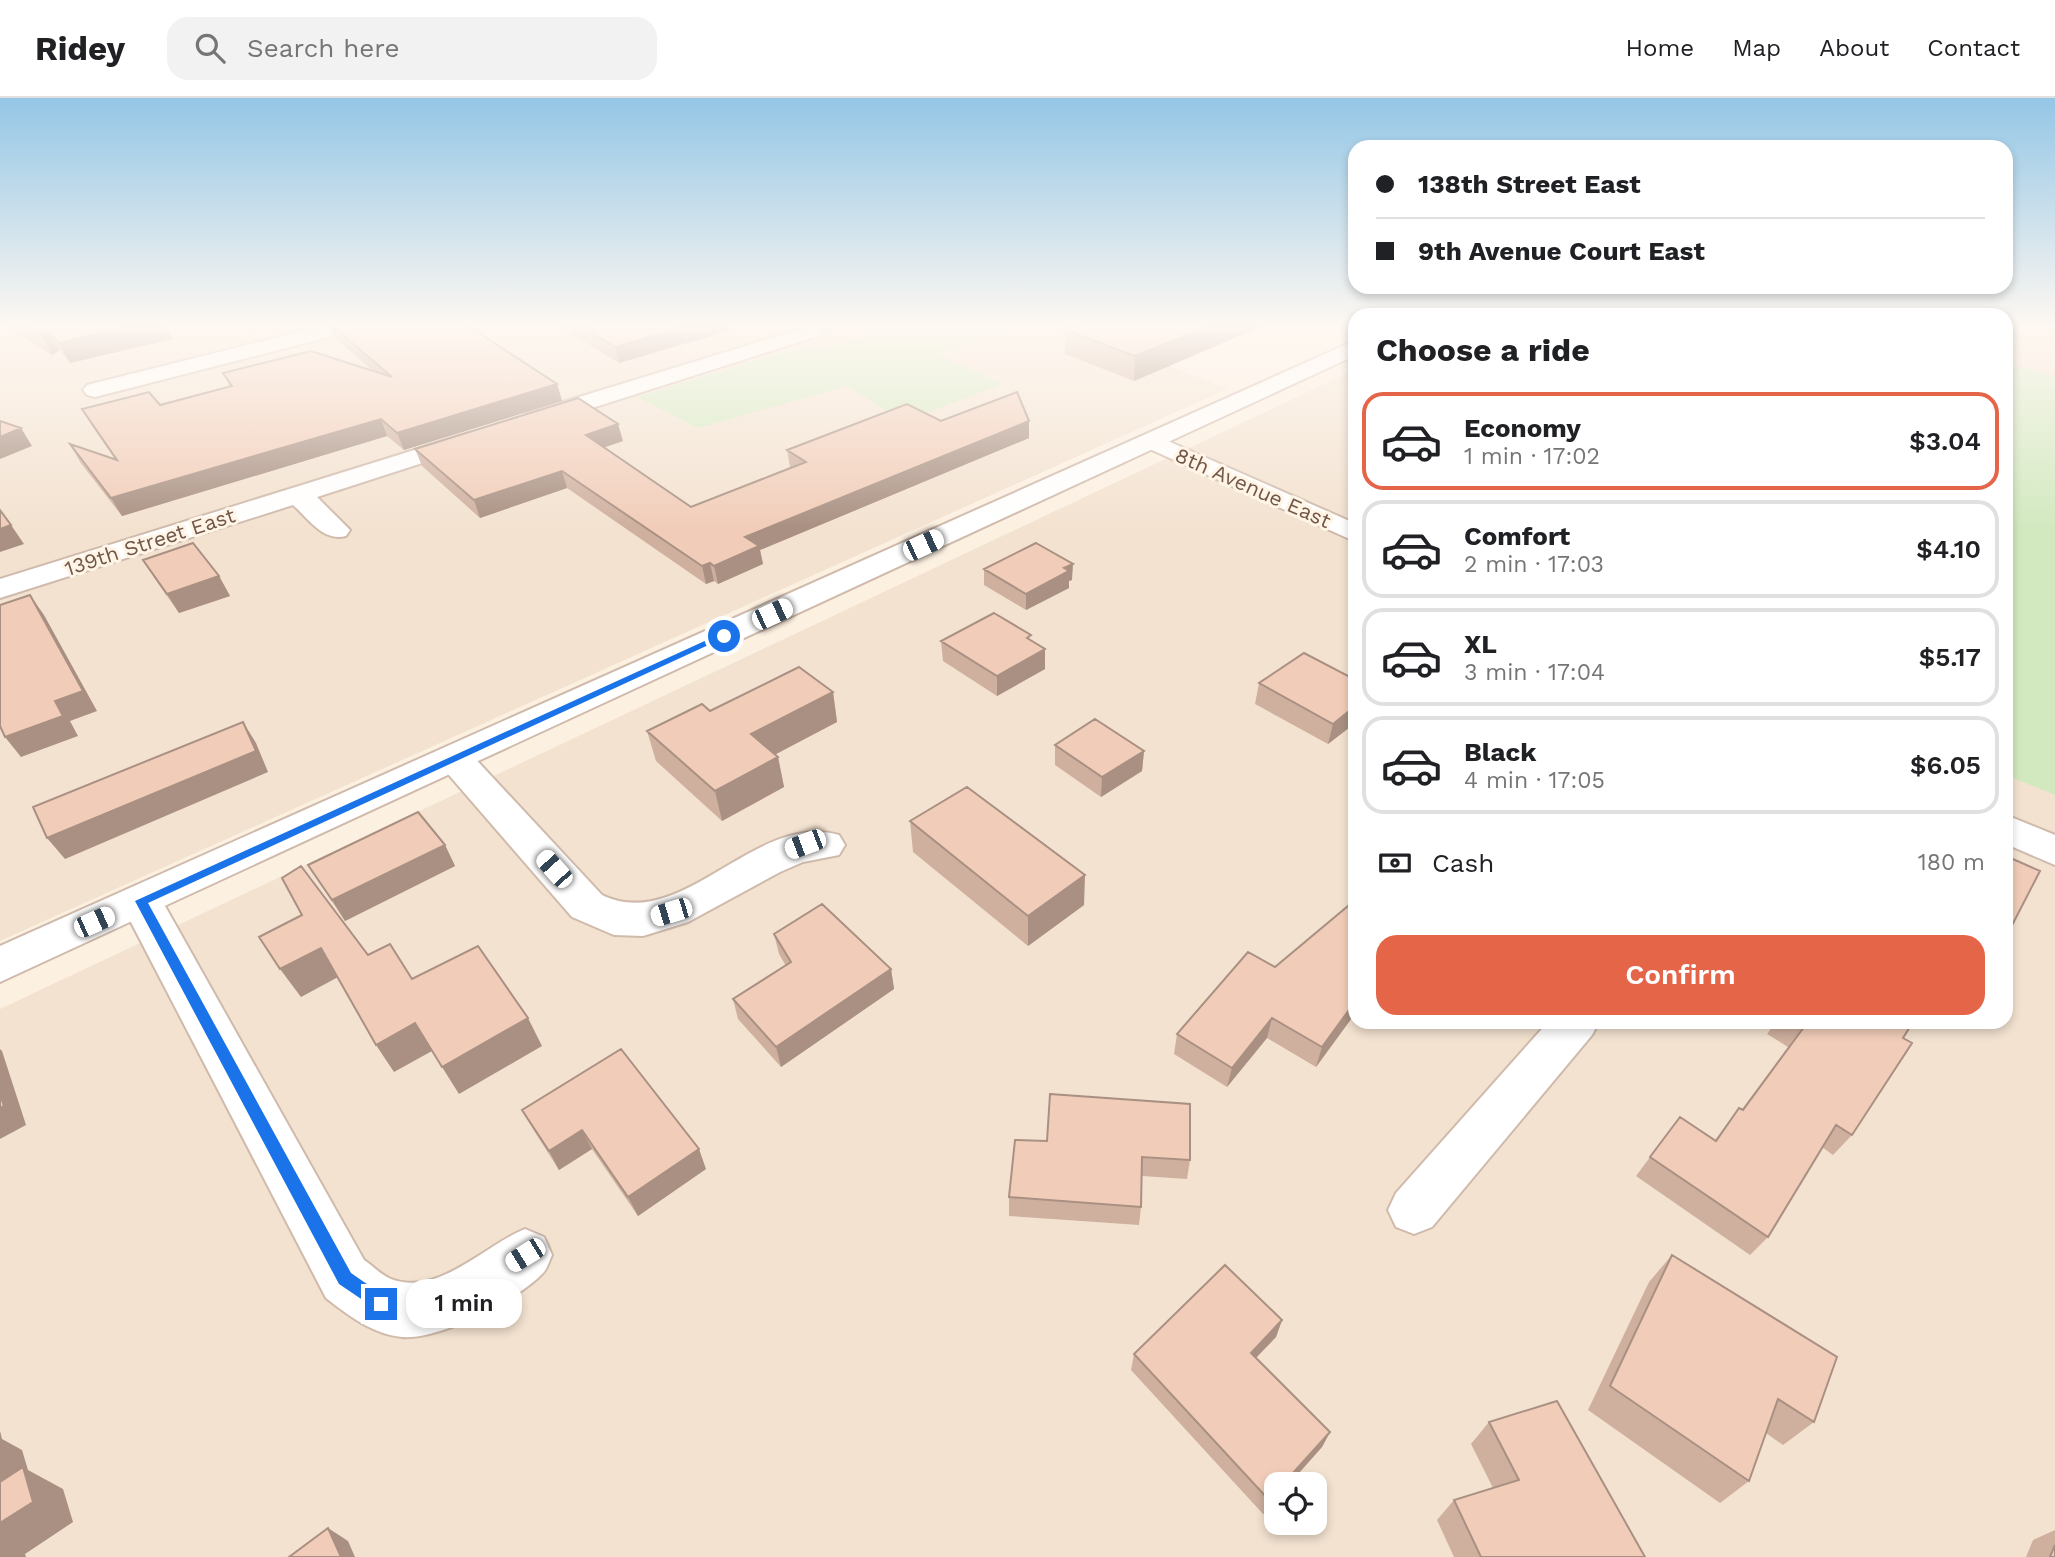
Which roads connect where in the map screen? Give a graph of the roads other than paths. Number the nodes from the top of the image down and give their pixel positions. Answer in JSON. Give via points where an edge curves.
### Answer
{"nodes":[{"id":1,"x":620,"y":392,"type":"edge"},
{"id":2,"x":1258,"y":392,"type":"edge"},
{"id":3,"x":1152,"y":441,"type":"junction"},
{"id":4,"x":299,"y":495,"type":"junction"},
{"id":5,"x":336,"y":530,"type":"dead end"},
{"id":6,"x":1348,"y":530,"type":"edge"},
{"id":7,"x":0,"y":589,"type":"edge"},
{"id":8,"x":455,"y":759,"type":"junction"},
{"id":9,"x":2013,"y":831,"type":"edge"},
{"id":10,"x":825,"y":845,"type":"dead end"},
{"id":11,"x":2055,"y":851,"type":"edge"},
{"id":12,"x":141,"y":901,"type":"junction"},
{"id":13,"x":0,"y":965,"type":"edge"},
{"id":14,"x":1570,"y":1029,"type":"edge"},
{"id":15,"x":1414,"y":1210,"type":"dead end"},
{"id":16,"x":525,"y":1255,"type":"dead end"}],
"edges":[{"from":1,"to":4,"type":"street","name":"139th Street East"},
{"from":2,"to":3,"type":"street"},
{"from":3,"to":6,"type":"street","name":"8th Avenue East"},
{"from":3,"to":8,"type":"street"},
{"from":4,"to":5,"type":"street"},
{"from":4,"to":7,"type":"street","name":"139th Street East"},
{"from":8,"to":10,"type":"street","via":[[587,906],[600,916],[624,922],[671,912],[805,844]]},
{"from":8,"to":12,"type":"street"},
{"from":9,"to":11,"type":"street"},
{"from":12,"to":13,"type":"street"},
{"from":12,"to":16,"type":"street","via":[[345,1279],[381,1304],[414,1309],[450,1302]]},
{"from":14,"to":15,"type":"street"}]}
